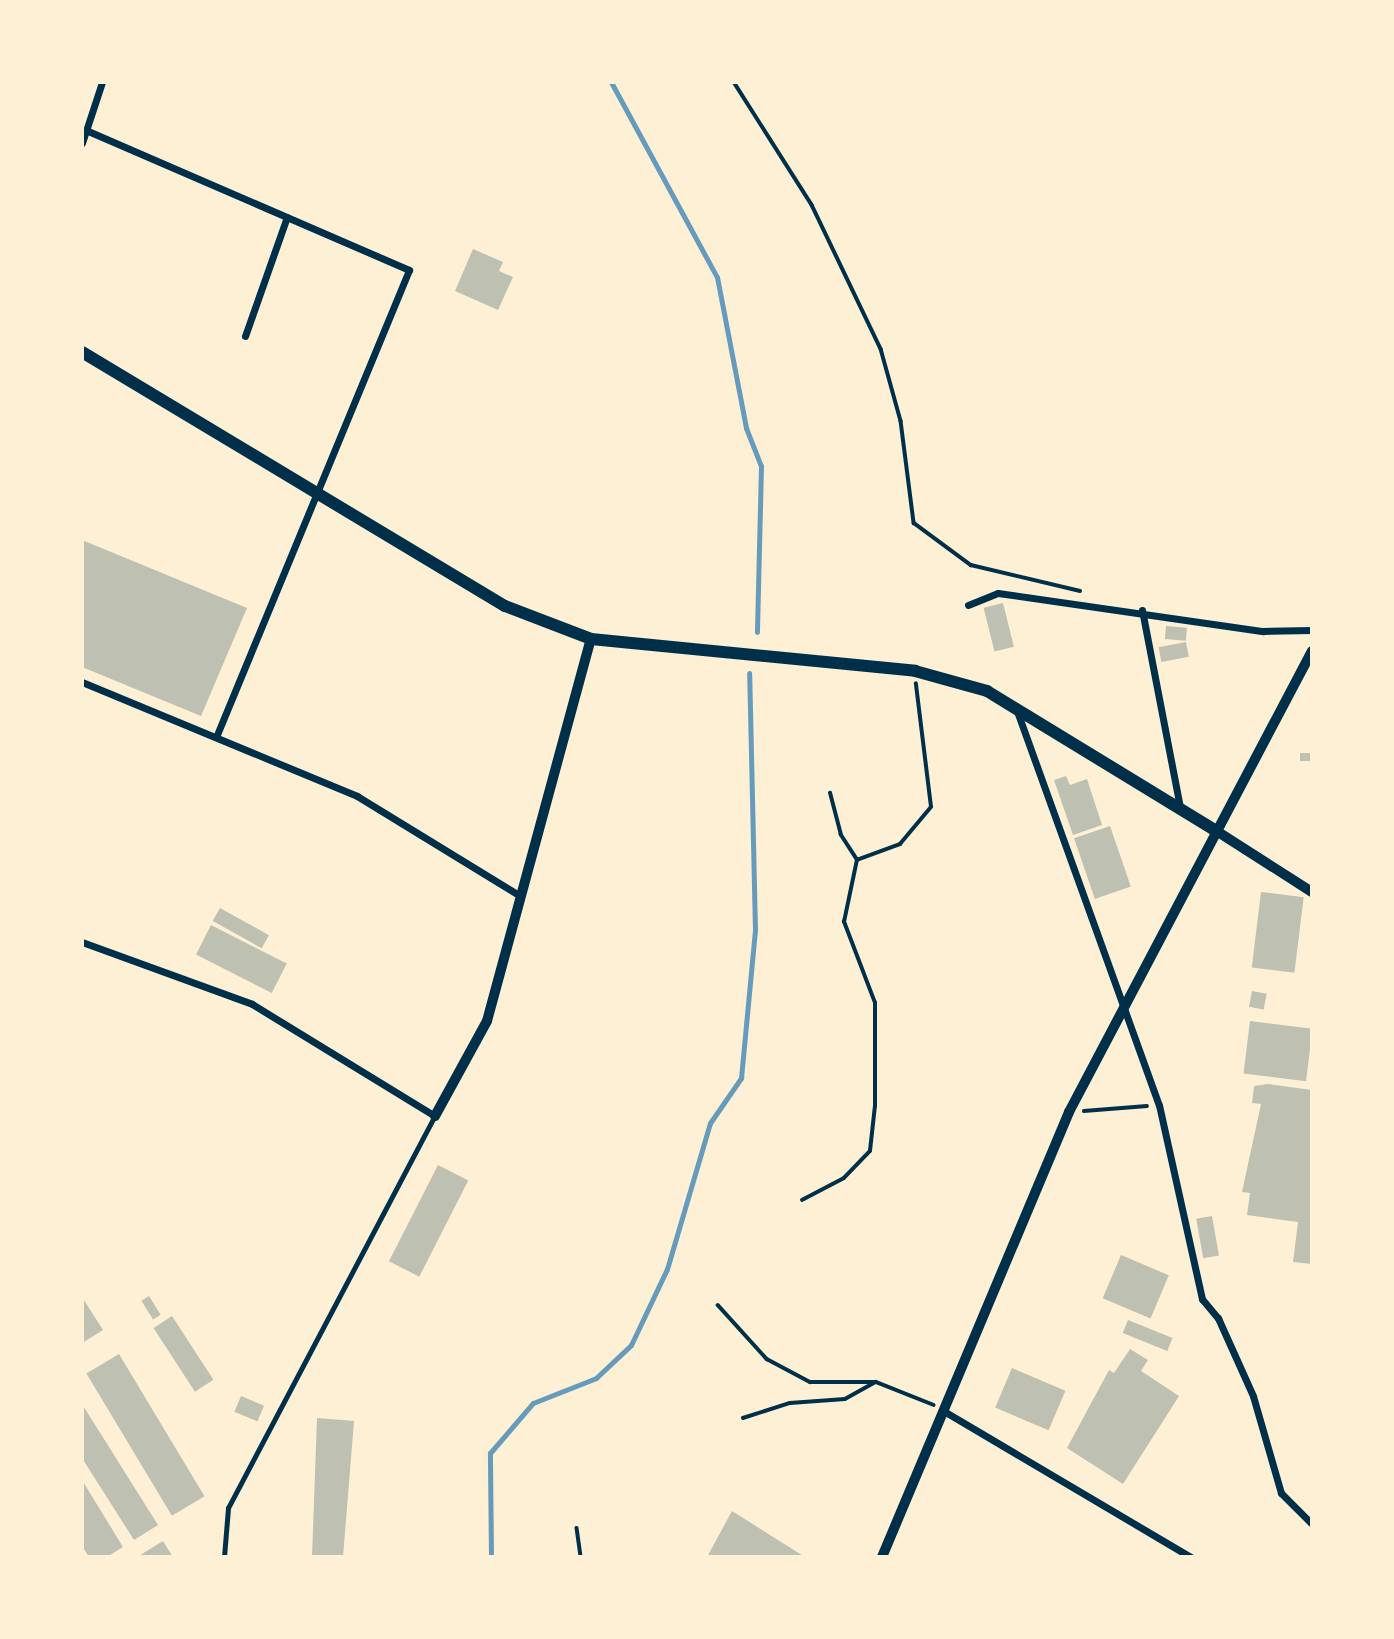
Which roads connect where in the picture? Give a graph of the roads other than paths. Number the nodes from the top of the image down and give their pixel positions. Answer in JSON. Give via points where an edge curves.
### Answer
{"nodes":[{"id":1,"x":102,"y":82,"type":"edge"},
{"id":2,"x":88,"y":131,"type":"junction"},
{"id":3,"x":82,"y":143,"type":"edge"},
{"id":4,"x":287,"y":217,"type":"junction"},
{"id":5,"x":245,"y":336,"type":"dead end"},
{"id":6,"x":82,"y":352,"type":"edge"},
{"id":7,"x":317,"y":493,"type":"junction"},
{"id":8,"x":968,"y":605,"type":"dead end"},
{"id":9,"x":1142,"y":610,"type":"junction"},
{"id":10,"x":1312,"y":630,"type":"edge"},
{"id":11,"x":591,"y":639,"type":"junction"},
{"id":12,"x":1312,"y":652,"type":"edge"},
{"id":13,"x":82,"y":682,"type":"edge"},
{"id":14,"x":1015,"y":705,"type":"junction"},
{"id":15,"x":216,"y":737,"type":"junction"},
{"id":16,"x":1180,"y":807,"type":"junction"},
{"id":17,"x":1215,"y":830,"type":"junction"},
{"id":18,"x":1312,"y":892,"type":"edge"},
{"id":19,"x":520,"y":896,"type":"junction"},
{"id":20,"x":82,"y":942,"type":"edge"},
{"id":21,"x":1125,"y":1001,"type":"junction"},
{"id":22,"x":435,"y":1116,"type":"junction"},
{"id":23,"x":942,"y":1410,"type":"junction"},
{"id":24,"x":1312,"y":1524,"type":"edge"},
{"id":25,"x":224,"y":1557,"type":"edge"},
{"id":26,"x":882,"y":1557,"type":"edge"},
{"id":27,"x":1191,"y":1557,"type":"edge"}],
"edges":[{"from":1,"to":2,"type":"street"},
{"from":2,"to":3,"type":"street"},
{"from":2,"to":4,"type":"street"},
{"from":4,"to":5,"type":"street"},
{"from":4,"to":7,"type":"street","via":[[409,270]]},
{"from":6,"to":7,"type":"main road"},
{"from":7,"to":11,"type":"main road","via":[[505,606]]},
{"from":7,"to":15,"type":"street"},
{"from":8,"to":9,"type":"street","via":[[998,593]]},
{"from":9,"to":10,"type":"street","via":[[1263,631]]},
{"from":9,"to":16,"type":"street"},
{"from":11,"to":14,"type":"main road","via":[[915,671]]},
{"from":11,"to":19,"type":"street"},
{"from":12,"to":17,"type":"street"},
{"from":13,"to":15,"type":"street"},
{"from":14,"to":16,"type":"main road"},
{"from":14,"to":21,"type":"street"},
{"from":15,"to":19,"type":"street","via":[[357,796]]},
{"from":16,"to":17,"type":"main road"},
{"from":17,"to":18,"type":"street"},
{"from":17,"to":21,"type":"street"},
{"from":19,"to":22,"type":"street","via":[[487,1021]]},
{"from":20,"to":22,"type":"street","via":[[252,1004]]},
{"from":21,"to":23,"type":"street","via":[[1069,1112]]},
{"from":21,"to":24,"type":"street","via":[[1159,1105],[1202,1299],[1218,1318],[1253,1396],[1281,1493]]},
{"from":22,"to":25,"type":"lane","via":[[228,1508]]},
{"from":23,"to":26,"type":"street"},
{"from":23,"to":27,"type":"street"}]}
